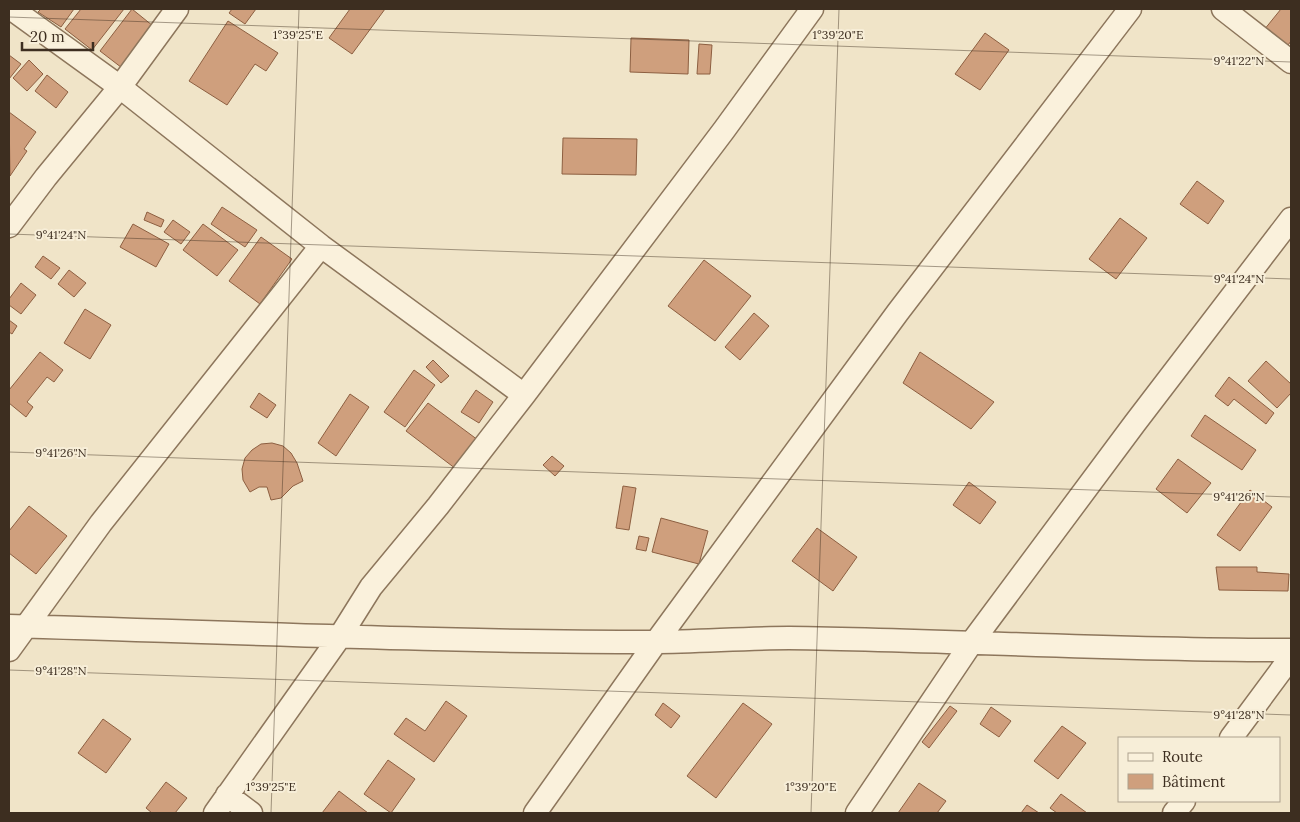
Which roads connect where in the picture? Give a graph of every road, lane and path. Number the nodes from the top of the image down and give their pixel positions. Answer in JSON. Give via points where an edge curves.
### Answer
{"nodes":[{"id":1,"x":12,"y":9,"type":"edge"},
{"id":2,"x":177,"y":9,"type":"edge"},
{"id":3,"x":812,"y":9,"type":"edge"},
{"id":4,"x":1130,"y":9,"type":"edge"},
{"id":5,"x":1223,"y":9,"type":"edge"},
{"id":6,"x":1291,"y":62,"type":"edge"},
{"id":7,"x":120,"y":88,"type":"junction"},
{"id":8,"x":1291,"y":218,"type":"edge"},
{"id":9,"x":9,"y":226,"type":"edge"},
{"id":10,"x":320,"y":246,"type":"junction"},
{"id":11,"x":524,"y":395,"type":"junction"},
{"id":12,"x":17,"y":626,"type":"edge"},
{"id":13,"x":339,"y":638,"type":"junction"},
{"id":14,"x":656,"y":642,"type":"junction"},
{"id":15,"x":972,"y":642,"type":"junction"},
{"id":16,"x":9,"y":650,"type":"edge"},
{"id":17,"x":1291,"y":650,"type":"edge"},
{"id":18,"x":1291,"y":657,"type":"edge"},
{"id":19,"x":1232,"y":737,"type":"edge"},
{"id":20,"x":228,"y":795,"type":"junction"},
{"id":21,"x":1183,"y":802,"type":"edge"},
{"id":22,"x":215,"y":813,"type":"edge"},
{"id":23,"x":251,"y":813,"type":"edge"},
{"id":24,"x":535,"y":813,"type":"edge"},
{"id":25,"x":857,"y":813,"type":"edge"},
{"id":26,"x":1174,"y":813,"type":"edge"}],
"edges":[{"from":1,"to":7,"type":"street"},
{"from":2,"to":7,"type":"street"},
{"from":3,"to":11,"type":"street"},
{"from":4,"to":14,"type":"street","via":[[898,312]]},
{"from":5,"to":6,"type":"street"},
{"from":7,"to":9,"type":"street"},
{"from":7,"to":10,"type":"street"},
{"from":8,"to":15,"type":"street"},
{"from":10,"to":11,"type":"street"},
{"from":10,"to":12,"type":"street"},
{"from":11,"to":13,"type":"street","via":[[371,586]]},
{"from":12,"to":13,"type":"street"},
{"from":12,"to":16,"type":"street"},
{"from":13,"to":14,"type":"street"},
{"from":13,"to":20,"type":"street"},
{"from":14,"to":15,"type":"street","via":[[786,638]]},
{"from":14,"to":24,"type":"street"},
{"from":15,"to":17,"type":"street","via":[[1174,651]]},
{"from":15,"to":25,"type":"street"},
{"from":18,"to":19,"type":"street"},
{"from":20,"to":22,"type":"street"},
{"from":20,"to":23,"type":"street"},
{"from":21,"to":26,"type":"street"}]}
